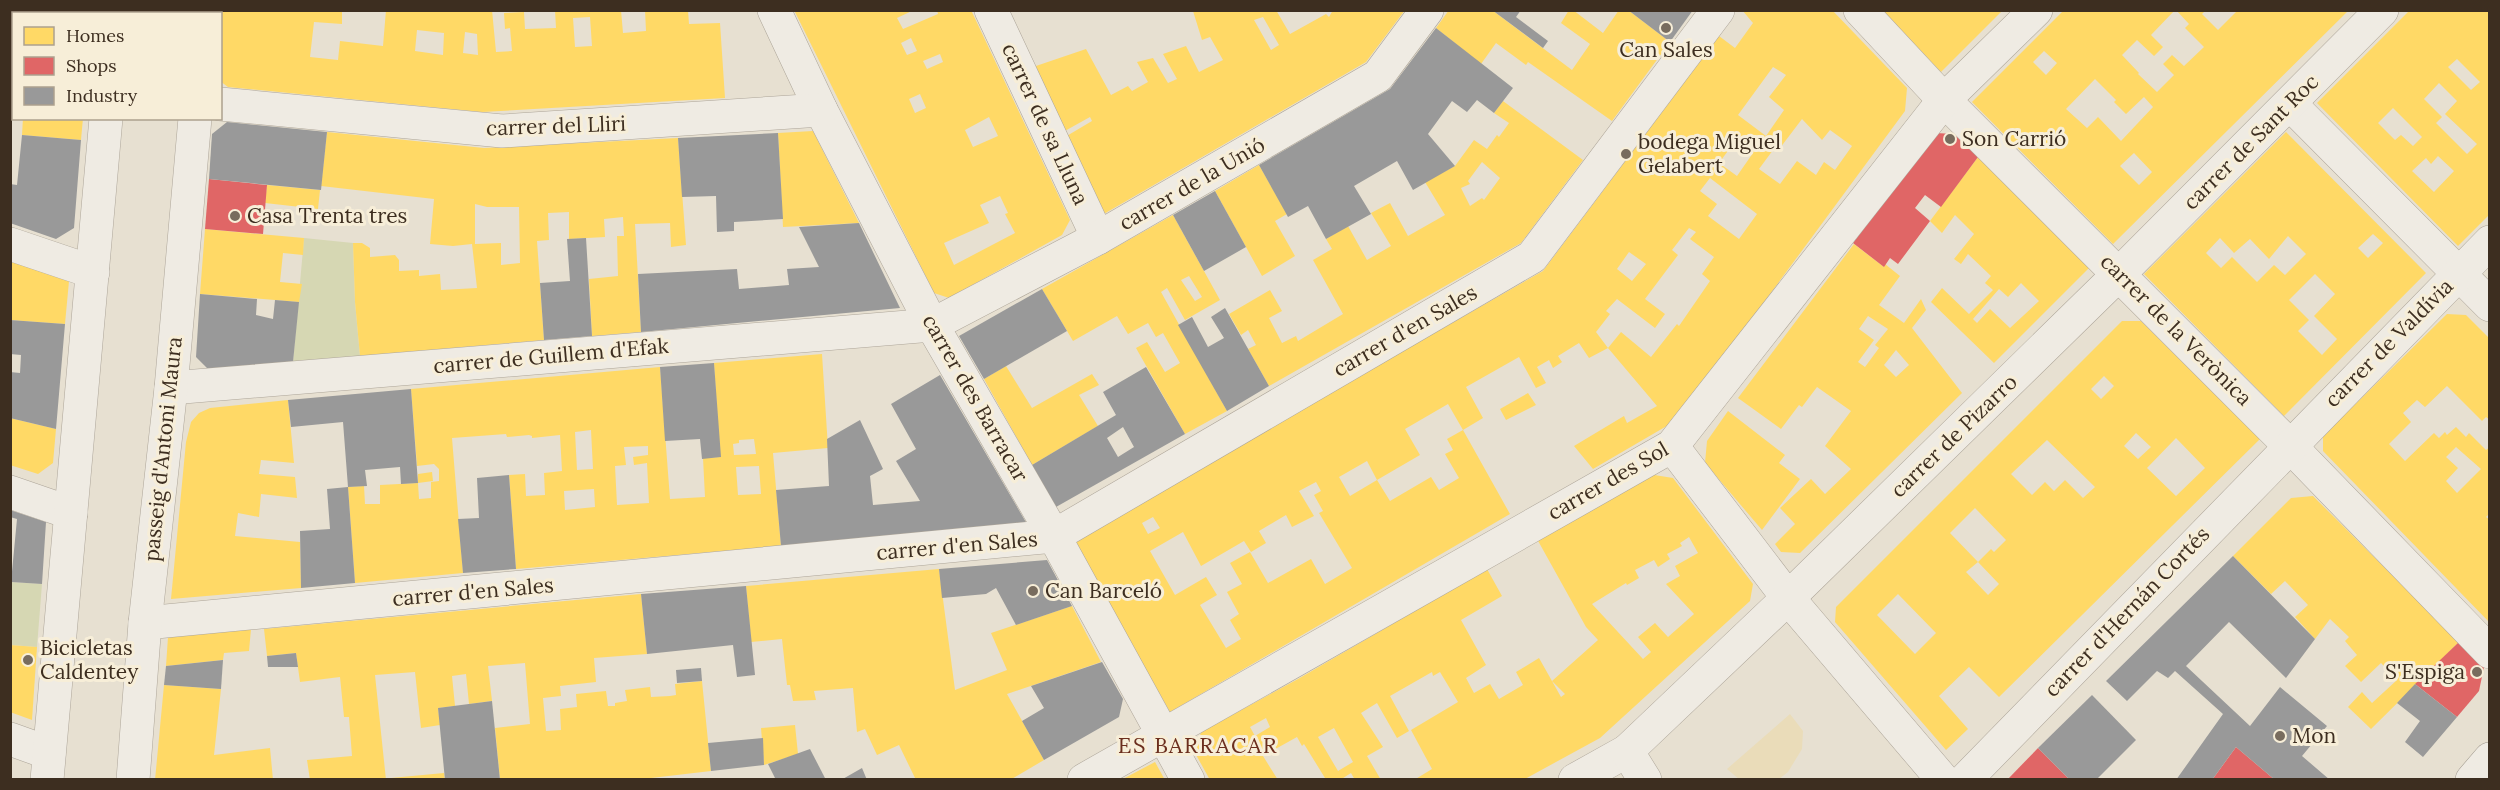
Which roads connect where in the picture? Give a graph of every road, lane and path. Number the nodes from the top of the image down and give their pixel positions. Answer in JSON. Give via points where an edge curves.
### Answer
{"nodes":[{"id":1,"x":774,"y":10,"type":"edge"},
{"id":2,"x":991,"y":10,"type":"edge"},
{"id":3,"x":1426,"y":10,"type":"edge"},
{"id":4,"x":1718,"y":10,"type":"edge"},
{"id":5,"x":1860,"y":10,"type":"edge"},
{"id":6,"x":2036,"y":10,"type":"edge"},
{"id":7,"x":2382,"y":10,"type":"edge"},
{"id":8,"x":1944,"y":100,"type":"junction"},
{"id":9,"x":222,"y":104,"type":"edge"},
{"id":10,"x":2290,"y":104,"type":"junction"},
{"id":11,"x":821,"y":110,"type":"junction"},
{"id":12,"x":106,"y":120,"type":"edge"},
{"id":13,"x":195,"y":120,"type":"edge"},
{"id":14,"x":1098,"y":238,"type":"junction"},
{"id":15,"x":2490,"y":242,"type":"edge"},
{"id":16,"x":10,"y":244,"type":"edge"},
{"id":17,"x":93,"y":272,"type":"junction"},
{"id":18,"x":2120,"y":273,"type":"junction"},
{"id":19,"x":2458,"y":273,"type":"junction"},
{"id":20,"x":2490,"y":305,"type":"edge"},
{"id":21,"x":932,"y":325,"type":"junction"},
{"id":22,"x":171,"y":388,"type":"junction"},
{"id":23,"x":2289,"y":445,"type":"junction"},
{"id":24,"x":1672,"y":446,"type":"junction"},
{"id":25,"x":10,"y":492,"type":"edge"},
{"id":26,"x":72,"y":513,"type":"junction"},
{"id":27,"x":1054,"y":536,"type":"junction"},
{"id":28,"x":1788,"y":598,"type":"junction"},
{"id":29,"x":144,"y":623,"type":"junction"},
{"id":30,"x":2490,"y":652,"type":"edge"},
{"id":31,"x":1162,"y":735,"type":"junction"},
{"id":32,"x":10,"y":740,"type":"edge"},
{"id":33,"x":1627,"y":751,"type":"junction"},
{"id":34,"x":2490,"y":759,"type":"edge"},
{"id":35,"x":48,"y":766,"type":"edge"},
{"id":36,"x":133,"y":780,"type":"edge"},
{"id":37,"x":1084,"y":780,"type":"edge"},
{"id":38,"x":1188,"y":780,"type":"edge"},
{"id":39,"x":1575,"y":780,"type":"edge"},
{"id":40,"x":1645,"y":780,"type":"edge"},
{"id":41,"x":1943,"y":780,"type":"edge"},
{"id":42,"x":1965,"y":780,"type":"edge"},
{"id":43,"x":2472,"y":780,"type":"edge"}],
"edges":[{"from":1,"to":11,"type":"street","name":"carrer des Barracar"},
{"from":2,"to":14,"type":"street","name":"carrer de sa Lluna"},
{"from":3,"to":14,"type":"street","name":"carrer de la Unió","via":[[1378,76]]},
{"from":4,"to":27,"type":"street","name":"carrer d'en Sales","via":[[1532,257]]},
{"from":5,"to":8,"type":"street","name":"carrer de la Verònica"},
{"from":6,"to":8,"type":"street","name":"carrer des Sol"},
{"from":7,"to":10,"type":"street","name":"carrer de Sant Roc"},
{"from":8,"to":18,"type":"street","name":"carrer de la Verònica"},
{"from":8,"to":24,"type":"street","name":"carrer des Sol"},
{"from":9,"to":11,"type":"street","name":"carrer del Lliri","via":[[502,131]]},
{"from":10,"to":18,"type":"street","name":"carrer de Sant Roc"},
{"from":10,"to":19,"type":"street"},
{"from":11,"to":21,"type":"street","name":"carrer des Barracar"},
{"from":12,"to":17,"type":"street"},
{"from":13,"to":22,"type":"street","name":"passeig d'Antoni Maura"},
{"from":14,"to":21,"type":"street","name":"carrer de la Unió"},
{"from":15,"to":19,"type":"street","name":"carrer de Valdívia"},
{"from":16,"to":17,"type":"street"},
{"from":17,"to":26,"type":"street"},
{"from":18,"to":23,"type":"street","name":"carrer de la Verònica"},
{"from":18,"to":28,"type":"street","name":"carrer de Pizarro"},
{"from":19,"to":20,"type":"street"},
{"from":19,"to":23,"type":"street","name":"carrer de Valdívia"},
{"from":21,"to":22,"type":"street","name":"carrer de Guillem d'Efak"},
{"from":21,"to":27,"type":"street","name":"carrer des Barracar"},
{"from":22,"to":29,"type":"street","name":"passeig d'Antoni Maura"},
{"from":23,"to":30,"type":"street","name":"carrer de la Verònica"},
{"from":23,"to":42,"type":"street","name":"carrer d'Hernán Cortés"},
{"from":24,"to":28,"type":"street"},
{"from":24,"to":31,"type":"street","name":"carrer des Sol"},
{"from":25,"to":26,"type":"street"},
{"from":26,"to":35,"type":"street"},
{"from":27,"to":29,"type":"street","name":"carrer d'en Sales"},
{"from":27,"to":31,"type":"street","name":"carrer des Barracar"},
{"from":28,"to":33,"type":"street","name":"carrer de Pizarro"},
{"from":28,"to":41,"type":"street"},
{"from":29,"to":36,"type":"street","name":"passeig d'Antoni Maura"},
{"from":31,"to":37,"type":"street","name":"carrer des Sol"},
{"from":31,"to":38,"type":"street","name":"carrer des Barracar"},
{"from":32,"to":35,"type":"street"},
{"from":33,"to":39,"type":"street","name":"carrer de Pizarro"},
{"from":33,"to":40,"type":"street"},
{"from":34,"to":43,"type":"street"}]}
